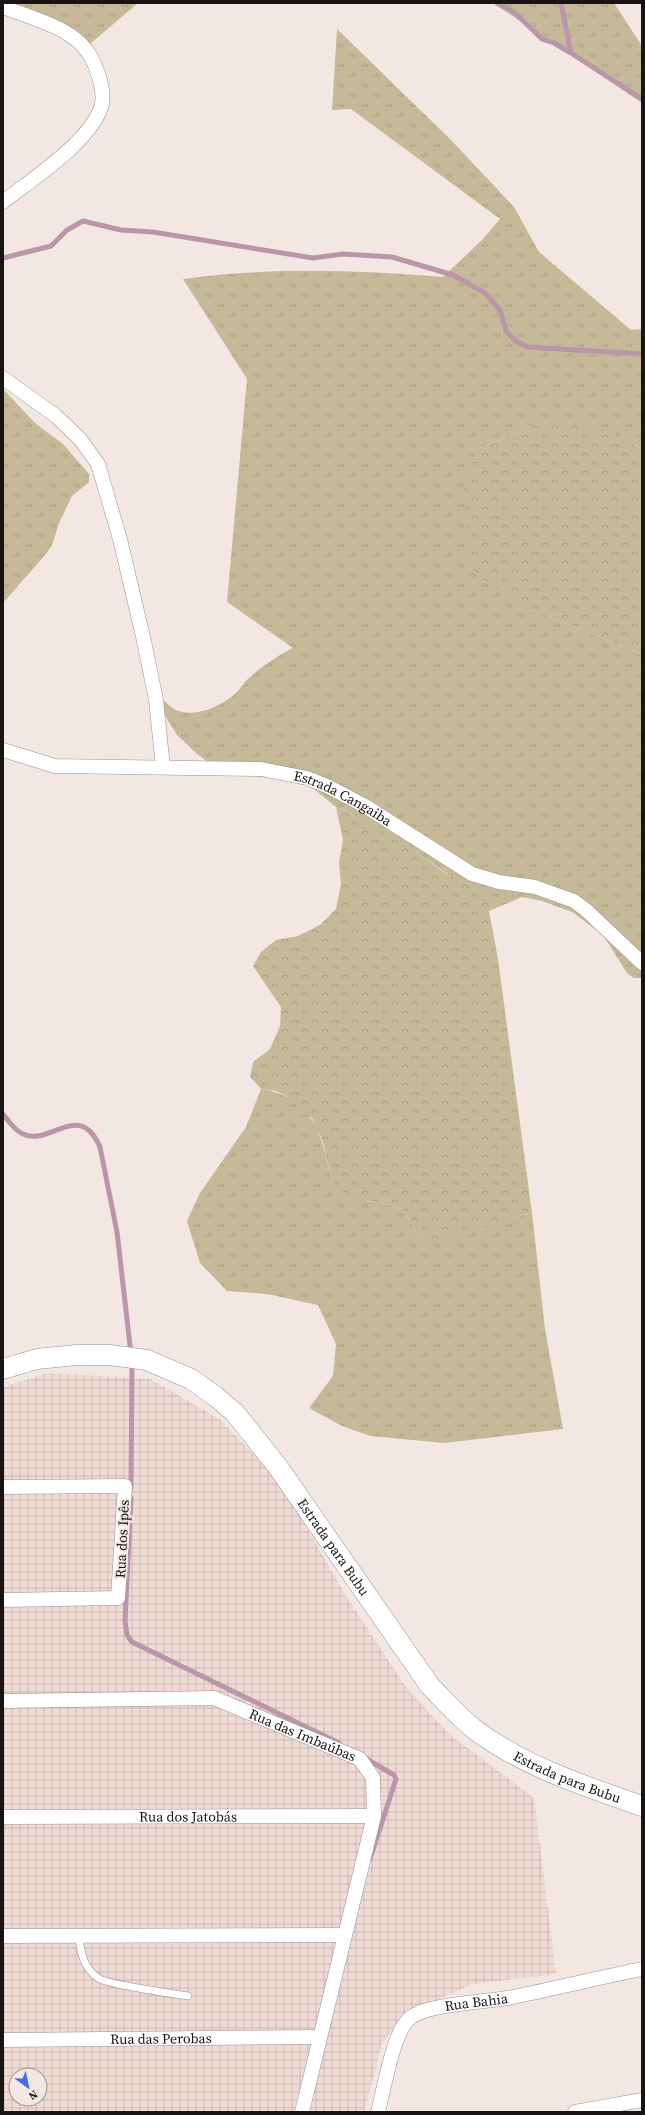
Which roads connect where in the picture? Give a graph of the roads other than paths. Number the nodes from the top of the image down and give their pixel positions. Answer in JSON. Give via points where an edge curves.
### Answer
{"nodes":[{"id":1,"x":3,"y":7,"type":"edge"},
{"id":2,"x":3,"y":202,"type":"edge"},
{"id":3,"x":3,"y":378,"type":"edge"},
{"id":4,"x":3,"y":750,"type":"edge"},
{"id":5,"x":163,"y":767,"type":"junction"},
{"id":6,"x":642,"y":963,"type":"edge"},
{"id":7,"x":3,"y":1369,"type":"edge"},
{"id":8,"x":3,"y":1488,"type":"edge"},
{"id":9,"x":3,"y":1600,"type":"edge"},
{"id":10,"x":3,"y":1701,"type":"edge"},
{"id":11,"x":642,"y":1806,"type":"edge"},
{"id":12,"x":374,"y":1816,"type":"junction"},
{"id":13,"x":3,"y":1817,"type":"edge"},
{"id":14,"x":345,"y":1935,"type":"junction"},
{"id":15,"x":3,"y":1936,"type":"edge"},
{"id":16,"x":79,"y":1936,"type":"junction"},
{"id":17,"x":642,"y":1969,"type":"edge"},
{"id":18,"x":188,"y":1996,"type":"dead end"},
{"id":19,"x":320,"y":2037,"type":"junction"},
{"id":20,"x":3,"y":2040,"type":"edge"},
{"id":21,"x":642,"y":2100,"type":"edge"},
{"id":22,"x":302,"y":2112,"type":"edge"},
{"id":23,"x":378,"y":2112,"type":"edge"},
{"id":24,"x":575,"y":2112,"type":"edge"}],
"edges":[{"from":1,"to":2,"type":"street","via":[[49,25],[79,42],[95,65],[103,96],[95,121],[81,139]]},
{"from":3,"to":5,"type":"street","via":[[56,416],[80,439],[98,464],[120,539],[144,641],[156,700]]},
{"from":4,"to":5,"type":"street","name":"Estrada Cangaiba","via":[[55,766]]},
{"from":5,"to":6,"type":"street","name":"Estrada Cangaiba","via":[[261,769],[300,777],[329,787],[365,806],[472,874],[500,882],[535,887],[574,901]]},
{"from":7,"to":11,"type":"street","name":"Estrada para Bubu","via":[[37,1359],[110,1355],[147,1360],[190,1379],[235,1413],[278,1467],[430,1686],[452,1709],[472,1727],[520,1759],[605,1794]]},
{"from":8,"to":9,"type":"street","name":"Rua dos Ipês","via":[[125,1486],[118,1598]]},
{"from":10,"to":12,"type":"street","name":"Rua das Imbaúbas","via":[[214,1698],[360,1759],[373,1778]]},
{"from":12,"to":13,"type":"street","name":"Rua dos Jatobás"},
{"from":12,"to":14,"type":"street","name":"Rua das Imbaúbas"},
{"from":14,"to":16,"type":"street"},
{"from":14,"to":19,"type":"street","name":"Rua das Imbaúbas"},
{"from":15,"to":16,"type":"street"},
{"from":16,"to":18,"type":"lane","via":[[80,1949],[87,1968],[100,1979]]},
{"from":17,"to":23,"type":"street","name":"Rua Bahia","via":[[508,1998],[424,2011],[410,2018],[397,2037]]},
{"from":19,"to":20,"type":"street","name":"Rua das Perobas"},
{"from":19,"to":22,"type":"street","name":"Rua das Imbaúbas"},
{"from":21,"to":24,"type":"street"}]}
